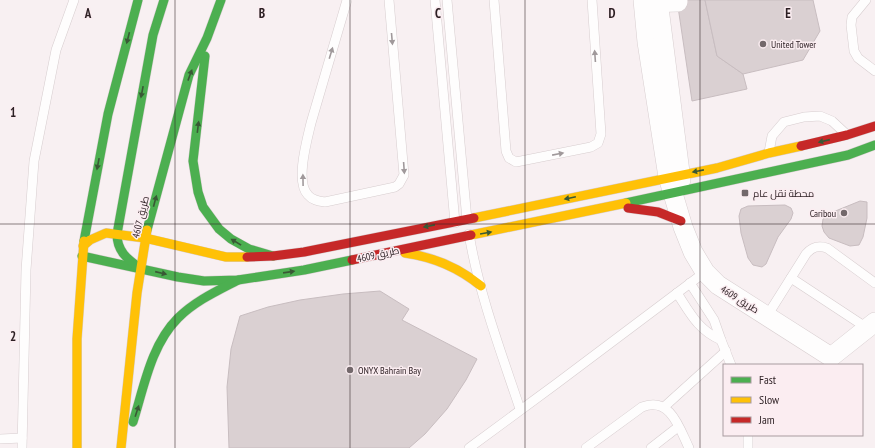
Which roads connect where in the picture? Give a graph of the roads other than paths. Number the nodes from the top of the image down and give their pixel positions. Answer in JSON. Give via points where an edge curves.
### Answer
{"nodes":[{"id":1,"x":74,"y":0,"type":"edge"},
{"id":2,"x":138,"y":0,"type":"edge"},
{"id":3,"x":164,"y":0,"type":"edge"},
{"id":4,"x":221,"y":0,"type":"edge"},
{"id":5,"x":347,"y":0,"type":"edge"},
{"id":6,"x":389,"y":0,"type":"edge"},
{"id":7,"x":435,"y":0,"type":"edge"},
{"id":8,"x":447,"y":0,"type":"edge"},
{"id":9,"x":494,"y":0,"type":"edge"},
{"id":10,"x":592,"y":0,"type":"edge"},
{"id":11,"x":866,"y":0,"type":"edge"},
{"id":12,"x":651,"y":2,"type":"edge"},
{"id":13,"x":678,"y":2,"type":"dead end"},
{"id":14,"x":207,"y":38,"type":"junction"},
{"id":15,"x":875,"y":71,"type":"edge"},
{"id":16,"x":875,"y":126,"type":"edge"},
{"id":17,"x":847,"y":135,"type":"junction"},
{"id":18,"x":875,"y":144,"type":"edge"},
{"id":19,"x":769,"y":153,"type":"junction"},
{"id":20,"x":875,"y":154,"type":"edge"},
{"id":21,"x":848,"y":155,"type":"junction"},
{"id":22,"x":676,"y":184,"type":"junction"},
{"id":23,"x":613,"y":206,"type":"junction"},
{"id":24,"x":467,"y":219,"type":"junction"},
{"id":25,"x":454,"y":221,"type":"junction"},
{"id":26,"x":681,"y":221,"type":"junction"},
{"id":27,"x":117,"y":234,"type":"junction"},
{"id":28,"x":469,"y":236,"type":"junction"},
{"id":29,"x":145,"y":238,"type":"junction"},
{"id":30,"x":83,"y":246,"type":"junction"},
{"id":31,"x":392,"y":252,"type":"junction"},
{"id":32,"x":82,"y":256,"type":"junction"},
{"id":33,"x":273,"y":256,"type":"junction"},
{"id":34,"x":140,"y":268,"type":"junction"},
{"id":35,"x":697,"y":278,"type":"junction"},
{"id":36,"x":791,"y":278,"type":"junction"},
{"id":37,"x":238,"y":280,"type":"junction"},
{"id":38,"x":875,"y":283,"type":"edge"},
{"id":39,"x":481,"y":286,"type":"junction"},
{"id":40,"x":677,"y":293,"type":"junction"},
{"id":41,"x":769,"y":311,"type":"junction"},
{"id":42,"x":871,"y":325,"type":"edge"},
{"id":43,"x":721,"y":340,"type":"junction"},
{"id":44,"x":726,"y":351,"type":"junction"},
{"id":45,"x":731,"y":364,"type":"edge"},
{"id":46,"x":664,"y":407,"type":"junction"},
{"id":47,"x":520,"y":409,"type":"junction"},
{"id":48,"x":678,"y":427,"type":"junction"},
{"id":49,"x":748,"y":436,"type":"edge"},
{"id":50,"x":22,"y":438,"type":"junction"},
{"id":51,"x":0,"y":439,"type":"edge"},
{"id":52,"x":22,"y":448,"type":"edge"},
{"id":53,"x":77,"y":448,"type":"edge"},
{"id":54,"x":121,"y":448,"type":"edge"},
{"id":55,"x":124,"y":448,"type":"edge"},
{"id":56,"x":469,"y":448,"type":"edge"},
{"id":57,"x":586,"y":448,"type":"edge"},
{"id":58,"x":651,"y":448,"type":"edge"},
{"id":59,"x":689,"y":448,"type":"edge"},
{"id":60,"x":748,"y":448,"type":"edge"}],
"edges":[{"from":1,"to":50,"type":"lane","via":[[56,50],[34,161],[26,270]]},
{"from":2,"to":30,"type":"street","one_way":true,"via":[[108,114]]},
{"from":3,"to":27,"type":"street","one_way":true,"via":[[153,35]]},
{"from":4,"to":14,"type":"street","name":"طريق 4607"},
{"from":6,"to":5,"type":"lane","one_way":true,"via":[[404,175],[395,187],[325,202],[316,201],[303,189],[304,160],[311,123]]},
{"from":7,"to":25,"type":"lane"},
{"from":8,"to":24,"type":"lane"},
{"from":9,"to":10,"type":"lane","one_way":true,"via":[[506,151],[509,158],[516,162],[591,147],[600,138]]},
{"from":11,"to":15,"type":"lane","via":[[852,17],[854,51],[858,58]]},
{"from":12,"to":13,"type":"street"},
{"from":12,"to":22,"type":"street","name":"طريق 4609"},
{"from":29,"to":14,"type":"street","name":"طريق 4607","one_way":true,"via":[[189,75]]},
{"from":33,"to":14,"type":"street","one_way":true,"via":[[249,249],[219,229],[203,207],[198,192],[193,161]]},
{"from":16,"to":17,"type":"street","name":"طريق 4609"},
{"from":17,"to":19,"type":"street","name":"طريق 4609","one_way":true},
{"from":17,"to":19,"type":"lane","via":[[832,121],[820,116],[804,117],[784,122],[772,136]]},
{"from":18,"to":21,"type":"street","name":"طريق 4609"},
{"from":19,"to":22,"type":"street","name":"طريق 4609","one_way":true,"via":[[717,168]]},
{"from":20,"to":21,"type":"street"},
{"from":21,"to":22,"type":"street","name":"طريق 4609"},
{"from":22,"to":23,"type":"street","name":"طريق 4609"},
{"from":22,"to":24,"type":"street","name":"طريق 4609","one_way":true},
{"from":22,"to":26,"type":"street","name":"طريق 4609"},
{"from":22,"to":41,"type":"street","name":"طريق 4609","via":[[700,243],[711,261]]},
{"from":23,"to":26,"type":"street","via":[[658,212]]},
{"from":28,"to":23,"type":"street","name":"طريق 4609","one_way":true},
{"from":24,"to":25,"type":"street","name":"طريق 4609"},
{"from":24,"to":28,"type":"lane"},
{"from":25,"to":28,"type":"lane","via":[[458,231]]},
{"from":25,"to":33,"type":"street","name":"طريق 4609","one_way":true},
{"from":26,"to":35,"type":"street","name":"طريق 4609","via":[[693,252]]},
{"from":27,"to":29,"type":"street","name":"طريق 4609"},
{"from":27,"to":30,"type":"street","name":"طريق 4609","via":[[106,233]]},
{"from":27,"to":34,"type":"street","via":[[121,253]]},
{"from":28,"to":31,"type":"street","name":"طريق 4609"},
{"from":28,"to":39,"type":"lane"},
{"from":29,"to":33,"type":"street","name":"طريق 4609","via":[[226,257]]},
{"from":29,"to":34,"type":"street","name":"طريق 4607"},
{"from":30,"to":32,"type":"street"},
{"from":37,"to":31,"type":"street","name":"طريق 4609","one_way":true},
{"from":31,"to":39,"type":"street","via":[[423,255],[438,260],[468,275]]},
{"from":32,"to":34,"type":"street","name":"طريق 4609"},
{"from":32,"to":53,"type":"street","via":[[77,339]]},
{"from":34,"to":37,"type":"street","name":"طريق 4609","one_way":true,"via":[[204,281]]},
{"from":34,"to":54,"type":"street","name":"طريق 4607"},
{"from":35,"to":40,"type":"lane"},
{"from":35,"to":41,"type":"street","name":"طريق 4609","via":[[718,285]]},
{"from":35,"to":43,"type":"lane"},
{"from":36,"to":38,"type":"lane","via":[[809,251],[823,247]]},
{"from":36,"to":41,"type":"lane"},
{"from":36,"to":42,"type":"lane"},
{"from":55,"to":37,"type":"street","one_way":true,"via":[[162,340],[178,318],[205,298]]},
{"from":39,"to":47,"type":"lane"},
{"from":40,"to":43,"type":"lane","via":[[701,328]]},
{"from":40,"to":47,"type":"lane"},
{"from":41,"to":42,"type":"street","name":"طريق 4609","via":[[831,356]]},
{"from":43,"to":44,"type":"lane"},
{"from":44,"to":45,"type":"lane"},
{"from":44,"to":46,"type":"lane"},
{"from":46,"to":48,"type":"lane","via":[[670,412]]},
{"from":46,"to":57,"type":"lane","via":[[657,404],[642,407]]},
{"from":47,"to":56,"type":"lane"},
{"from":48,"to":58,"type":"lane"},
{"from":48,"to":59,"type":"lane"},
{"from":49,"to":60,"type":"lane"},
{"from":50,"to":51,"type":"lane"},
{"from":50,"to":52,"type":"lane"}]}
